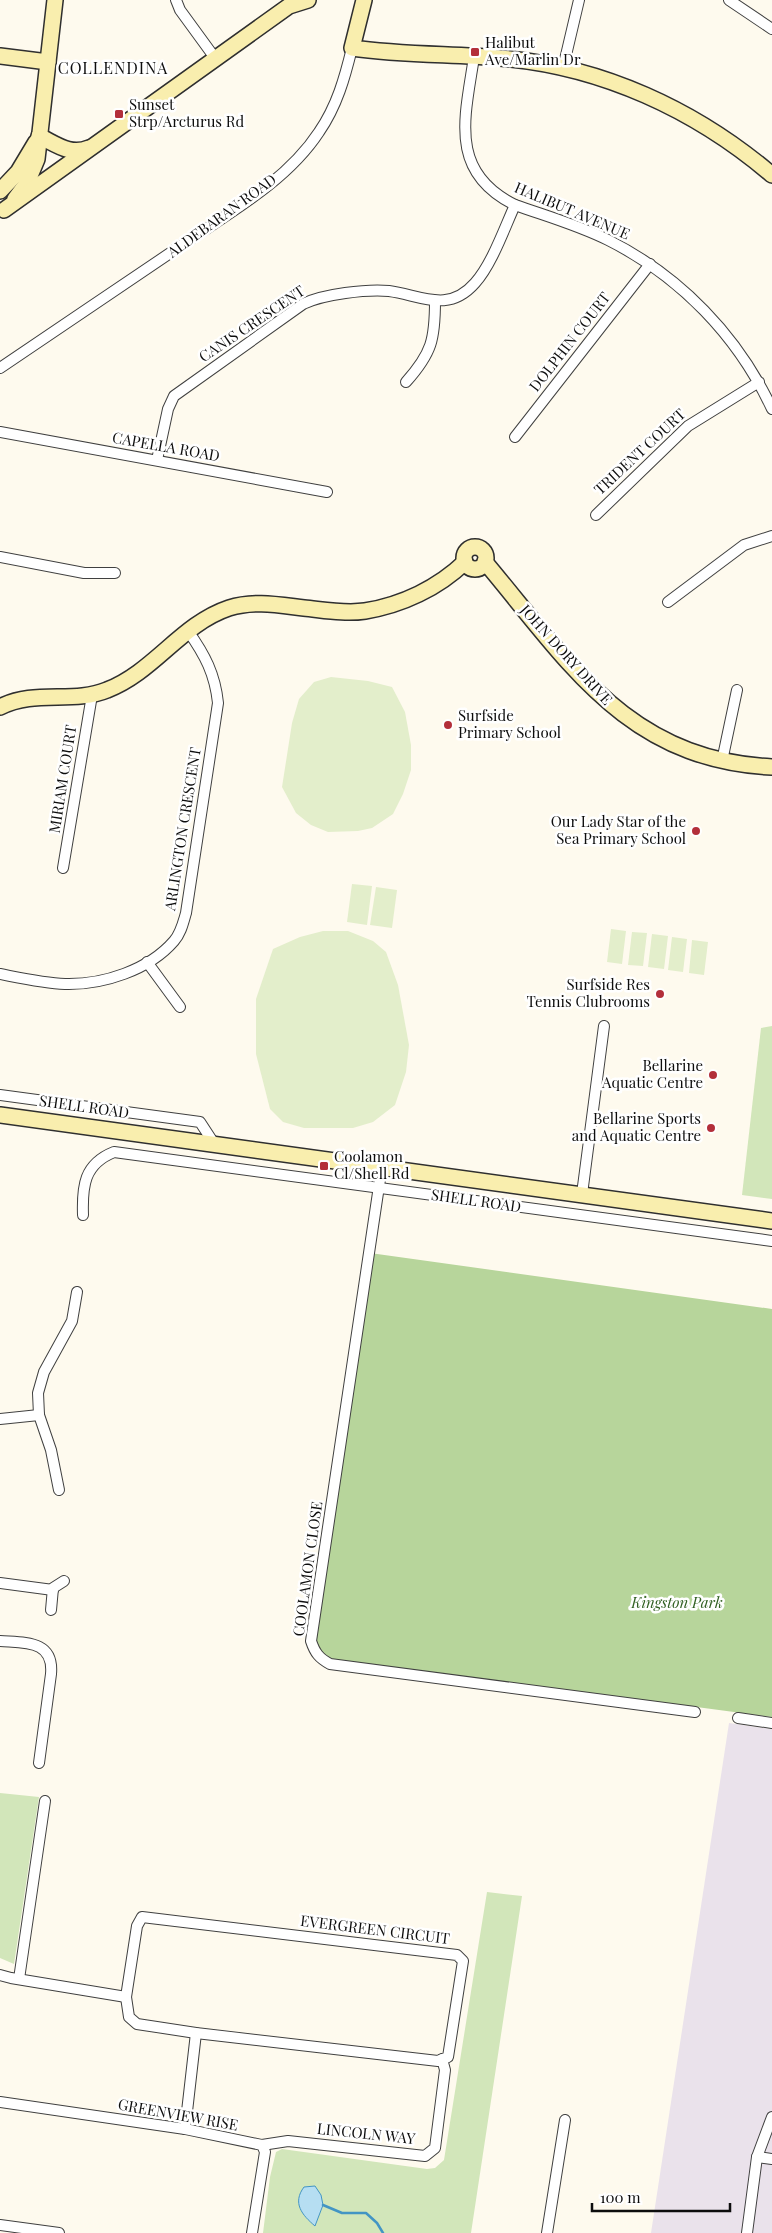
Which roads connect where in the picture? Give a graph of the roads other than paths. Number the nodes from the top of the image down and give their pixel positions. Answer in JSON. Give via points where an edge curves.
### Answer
{"nodes":[{"id":1,"x":55,"y":0,"type":"edge"},
{"id":2,"x":176,"y":0,"type":"edge"},
{"id":3,"x":308,"y":0,"type":"edge"},
{"id":4,"x":364,"y":0,"type":"edge"},
{"id":5,"x":579,"y":0,"type":"edge"},
{"id":6,"x":729,"y":0,"type":"edge"},
{"id":7,"x":772,"y":29,"type":"edge"},
{"id":8,"x":352,"y":48,"type":"junction"},
{"id":9,"x":0,"y":56,"type":"edge"},
{"id":10,"x":474,"y":57,"type":"junction"},
{"id":11,"x":215,"y":58,"type":"junction"},
{"id":12,"x":48,"y":62,"type":"junction"},
{"id":13,"x":563,"y":68,"type":"junction"},
{"id":14,"x":39,"y":136,"type":"junction"},
{"id":15,"x":92,"y":146,"type":"junction"},
{"id":16,"x":772,"y":176,"type":"edge"},
{"id":17,"x":0,"y":191,"type":"edge"},
{"id":18,"x":515,"y":205,"type":"junction"},
{"id":19,"x":2,"y":211,"type":"edge"},
{"id":20,"x":650,"y":264,"type":"junction"},
{"id":21,"x":435,"y":301,"type":"junction"},
{"id":22,"x":0,"y":368,"type":"edge"},
{"id":23,"x":406,"y":382,"type":"dead end"},
{"id":24,"x":759,"y":382,"type":"junction"},
{"id":25,"x":772,"y":409,"type":"edge"},
{"id":26,"x":0,"y":432,"type":"edge"},
{"id":27,"x":515,"y":437,"type":"dead end"},
{"id":28,"x":157,"y":460,"type":"junction"},
{"id":29,"x":327,"y":492,"type":"dead end"},
{"id":30,"x":596,"y":515,"type":"dead end"},
{"id":31,"x":772,"y":536,"type":"edge"},
{"id":32,"x":0,"y":557,"type":"edge"},
{"id":33,"x":116,"y":573,"type":"dead end"},
{"id":34,"x":668,"y":602,"type":"dead end"},
{"id":35,"x":188,"y":631,"type":"junction"},
{"id":36,"x":737,"y":690,"type":"dead end"},
{"id":37,"x":92,"y":695,"type":"junction"},
{"id":38,"x":0,"y":707,"type":"edge"},
{"id":39,"x":722,"y":761,"type":"junction"},
{"id":40,"x":772,"y":767,"type":"edge"},
{"id":41,"x":64,"y":868,"type":"dead end"},
{"id":42,"x":147,"y":962,"type":"junction"},
{"id":43,"x":0,"y":974,"type":"edge"},
{"id":44,"x":180,"y":1007,"type":"dead end"},
{"id":45,"x":604,"y":1026,"type":"dead end"},
{"id":46,"x":0,"y":1095,"type":"edge"},
{"id":47,"x":0,"y":1116,"type":"edge"},
{"id":48,"x":208,"y":1144,"type":"junction"},
{"id":49,"x":198,"y":1161,"type":"junction"},
{"id":50,"x":382,"y":1166,"type":"junction"},
{"id":51,"x":380,"y":1188,"type":"junction"},
{"id":52,"x":582,"y":1194,"type":"junction"},
{"id":53,"x":83,"y":1215,"type":"dead end"},
{"id":54,"x":772,"y":1221,"type":"edge"},
{"id":55,"x":772,"y":1241,"type":"edge"},
{"id":56,"x":77,"y":1292,"type":"dead end"},
{"id":57,"x":38,"y":1415,"type":"junction"},
{"id":58,"x":0,"y":1419,"type":"edge"},
{"id":59,"x":59,"y":1490,"type":"dead end"},
{"id":60,"x":64,"y":1581,"type":"dead end"},
{"id":61,"x":0,"y":1583,"type":"edge"},
{"id":62,"x":52,"y":1590,"type":"junction"},
{"id":63,"x":51,"y":1610,"type":"dead end"},
{"id":64,"x":0,"y":1641,"type":"edge"},
{"id":65,"x":695,"y":1712,"type":"dead end"},
{"id":66,"x":738,"y":1718,"type":"dead end"},
{"id":67,"x":772,"y":1723,"type":"edge"},
{"id":68,"x":39,"y":1763,"type":"dead end"},
{"id":69,"x":45,"y":1802,"type":"dead end"},
{"id":70,"x":0,"y":1974,"type":"edge"},
{"id":71,"x":19,"y":1979,"type":"junction"},
{"id":72,"x":126,"y":1997,"type":"junction"},
{"id":73,"x":196,"y":2033,"type":"junction"},
{"id":74,"x":442,"y":2059,"type":"junction"},
{"id":75,"x":0,"y":2102,"type":"edge"},
{"id":76,"x":772,"y":2117,"type":"edge"},
{"id":77,"x":565,"y":2120,"type":"dead end"},
{"id":78,"x":185,"y":2129,"type":"junction"},
{"id":79,"x":262,"y":2145,"type":"junction"},
{"id":80,"x":757,"y":2157,"type":"junction"},
{"id":81,"x":772,"y":2159,"type":"edge"},
{"id":82,"x":0,"y":2225,"type":"edge"},
{"id":83,"x":59,"y":2233,"type":"edge"},
{"id":84,"x":252,"y":2233,"type":"edge"},
{"id":85,"x":547,"y":2233,"type":"edge"},
{"id":86,"x":747,"y":2233,"type":"edge"}],
"edges":[{"from":1,"to":12,"type":"street"},
{"from":2,"to":11,"type":"street"},
{"from":3,"to":11,"type":"street","via":[[289,6]]},
{"from":4,"to":8,"type":"street","name":"ALDEBARAN ROAD"},
{"from":5,"to":13,"type":"street"},
{"from":6,"to":7,"type":"street"},
{"from":8,"to":10,"type":"street"},
{"from":8,"to":22,"type":"street","name":"ALDEBARAN ROAD","via":[[329,116],[305,151],[288,167],[241,205]]},
{"from":9,"to":12,"type":"street"},
{"from":10,"to":13,"type":"street"},
{"from":10,"to":18,"type":"street","name":"HALIBUT AVENUE","via":[[464,124],[467,153],[483,182]]},
{"from":11,"to":15,"type":"street"},
{"from":12,"to":14,"type":"street"},
{"from":13,"to":16,"type":"street","via":[[621,85],[687,114],[746,153]]},
{"from":14,"to":15,"type":"street","via":[[66,150]]},
{"from":14,"to":17,"type":"street","via":[[18,172]]},
{"from":14,"to":19,"type":"street","via":[[34,169],[21,192]]},
{"from":15,"to":19,"type":"street"},
{"from":18,"to":20,"type":"street","name":"HALIBUT AVENUE","via":[[606,239]]},
{"from":18,"to":21,"type":"street","name":"CANIS CRESCENT","via":[[475,284],[453,298]]},
{"from":20,"to":24,"type":"street","name":"HALIBUT AVENUE","via":[[713,318]]},
{"from":20,"to":27,"type":"street","name":"DOLPHIN COURT"},
{"from":21,"to":23,"type":"street","via":[[435,332],[430,346]]},
{"from":21,"to":28,"type":"street","name":"CANIS CRESCENT","via":[[381,291],[319,297],[303,304],[174,396]]},
{"from":24,"to":25,"type":"street","name":"HALIBUT AVENUE"},
{"from":24,"to":30,"type":"street","name":"TRIDENT COURT","via":[[688,426]]},
{"from":26,"to":28,"type":"street","name":"CAPELLA ROAD"},
{"from":28,"to":29,"type":"street","name":"CAPELLA ROAD"},
{"from":31,"to":34,"type":"street","via":[[744,545]]},
{"from":32,"to":33,"type":"street","via":[[84,573]]},
{"from":35,"to":37,"type":"street","via":[[129,679]]},
{"from":35,"to":39,"type":"street","name":"JOHN DORY DRIVE","via":[[215,614],[243,605],[272,604],[343,612],[391,605],[441,584],[465,562],[473,568],[484,562],[606,702],[670,743]]},
{"from":35,"to":42,"type":"street","name":"ARLINGTON CRESCENT","via":[[212,671],[218,703],[216,723],[182,928],[170,944]]},
{"from":36,"to":39,"type":"street"},
{"from":37,"to":38,"type":"street","via":[[32,698]]},
{"from":37,"to":41,"type":"street","name":"MIRIAM COURT"},
{"from":39,"to":40,"type":"street","name":"JOHN DORY DRIVE"},
{"from":42,"to":43,"type":"street","name":"ARLINGTON CRESCENT","via":[[106,979],[84,983],[65,984]]},
{"from":42,"to":44,"type":"street"},
{"from":45,"to":52,"type":"street"},
{"from":46,"to":48,"type":"street","name":"SHELL ROAD","via":[[200,1122]]},
{"from":47,"to":48,"type":"street","name":"SHELL ROAD"},
{"from":48,"to":49,"type":"street"},
{"from":48,"to":50,"type":"street","name":"SHELL ROAD"},
{"from":49,"to":51,"type":"street","name":"SHELL ROAD"},
{"from":49,"to":53,"type":"street","name":"SHELL ROAD","via":[[114,1152],[103,1156],[87,1176],[82,1192]]},
{"from":50,"to":51,"type":"street","name":"COOLAMON CLOSE"},
{"from":50,"to":52,"type":"street","name":"SHELL ROAD"},
{"from":51,"to":55,"type":"street","name":"SHELL ROAD"},
{"from":51,"to":65,"type":"street","name":"COOLAMON CLOSE","via":[[311,1642],[317,1656],[330,1664]]},
{"from":52,"to":54,"type":"street","name":"SHELL ROAD"},
{"from":56,"to":57,"type":"street","via":[[72,1321],[40,1382]]},
{"from":57,"to":58,"type":"street"},
{"from":57,"to":59,"type":"street","via":[[54,1458]]},
{"from":60,"to":62,"type":"street"},
{"from":61,"to":62,"type":"street"},
{"from":62,"to":63,"type":"street"},
{"from":64,"to":68,"type":"street","via":[[38,1646],[50,1660]]},
{"from":66,"to":67,"type":"street"},
{"from":69,"to":71,"type":"street"},
{"from":70,"to":71,"type":"street"},
{"from":71,"to":72,"type":"street"},
{"from":72,"to":73,"type":"street","name":"EVERGREEN CIRCUIT","via":[[129,2017],[137,2024]]},
{"from":72,"to":74,"type":"street","name":"EVERGREEN CIRCUIT","via":[[137,1926],[142,1917],[457,1955],[463,1961],[448,2057]]},
{"from":73,"to":74,"type":"street","name":"EVERGREEN CIRCUIT"},
{"from":73,"to":78,"type":"street"},
{"from":74,"to":79,"type":"street","name":"LINCOLN WAY","via":[[446,2070],[431,2154],[425,2156],[288,2141]]},
{"from":75,"to":78,"type":"street","name":"GREENVIEW RISE"},
{"from":76,"to":80,"type":"street"},
{"from":77,"to":85,"type":"street"},
{"from":78,"to":79,"type":"street","name":"GREENVIEW RISE"},
{"from":79,"to":84,"type":"street","via":[[265,2152]]},
{"from":80,"to":81,"type":"street"},
{"from":80,"to":86,"type":"street"},
{"from":82,"to":83,"type":"street"}]}
